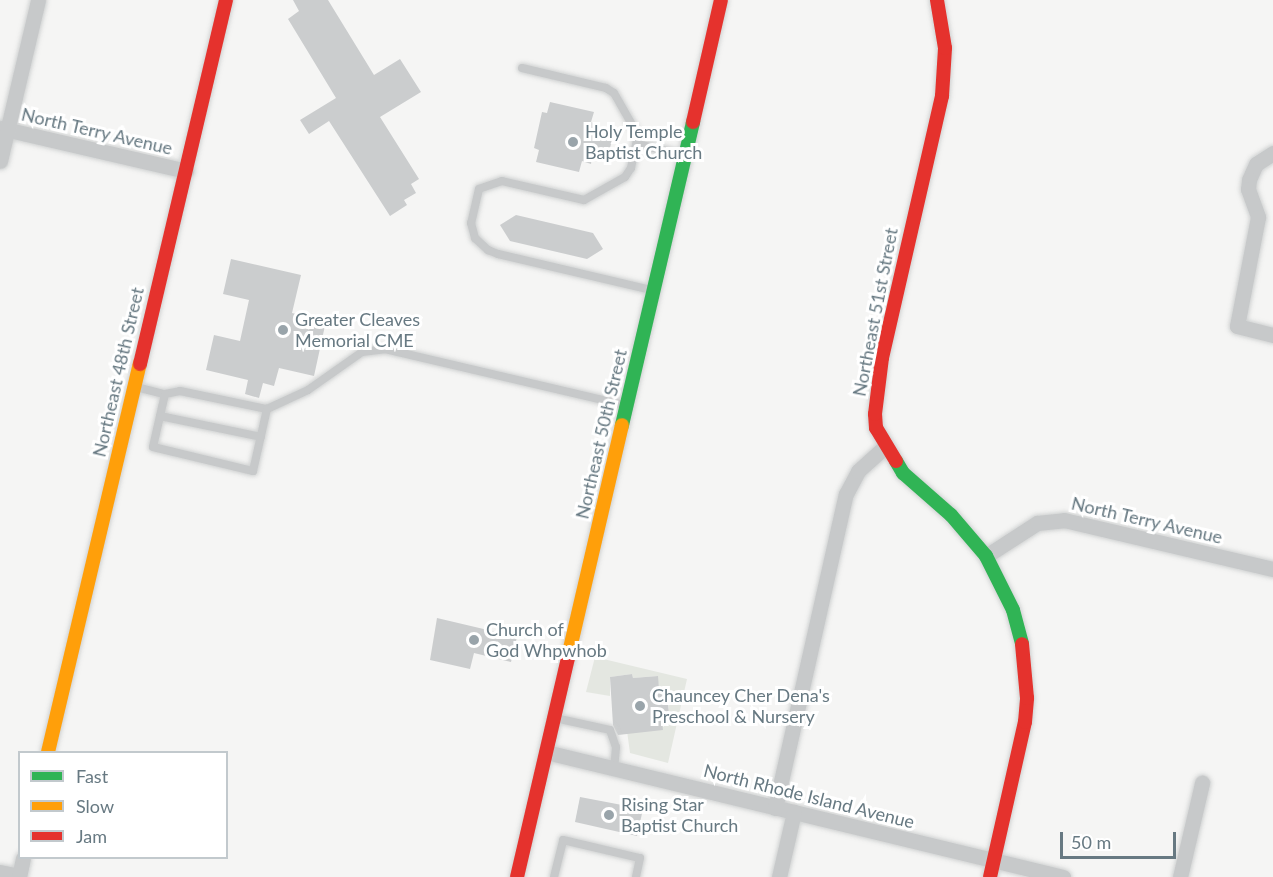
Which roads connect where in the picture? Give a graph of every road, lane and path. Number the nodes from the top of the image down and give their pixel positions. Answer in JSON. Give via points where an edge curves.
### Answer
{"nodes":[{"id":1,"x":38,"y":0,"type":"edge"},
{"id":2,"x":226,"y":0,"type":"edge"},
{"id":3,"x":721,"y":0,"type":"edge"},
{"id":4,"x":937,"y":0,"type":"edge"},
{"id":5,"x":522,"y":68,"type":"dead end"},
{"id":6,"x":4,"y":129,"type":"edge"},
{"id":7,"x":637,"y":144,"type":"junction"},
{"id":8,"x":1273,"y":153,"type":"edge"},
{"id":9,"x":684,"y":155,"type":"junction"},
{"id":10,"x":0,"y":161,"type":"edge"},
{"id":11,"x":186,"y":171,"type":"junction"},
{"id":12,"x":653,"y":290,"type":"junction"},
{"id":13,"x":1273,"y":335,"type":"edge"},
{"id":14,"x":135,"y":387,"type":"junction"},
{"id":15,"x":165,"y":394,"type":"junction"},
{"id":16,"x":626,"y":406,"type":"junction"},
{"id":17,"x":267,"y":409,"type":"junction"},
{"id":18,"x":160,"y":416,"type":"junction"},
{"id":19,"x":261,"y":437,"type":"junction"},
{"id":20,"x":885,"y":447,"type":"junction"},
{"id":21,"x":986,"y":556,"type":"junction"},
{"id":22,"x":1273,"y":569,"type":"edge"},
{"id":23,"x":554,"y":718,"type":"junction"},
{"id":24,"x":48,"y":751,"type":"edge"},
{"id":25,"x":546,"y":752,"type":"junction"},
{"id":26,"x":614,"y":769,"type":"junction"},
{"id":27,"x":1202,"y":783,"type":"dead end"},
{"id":28,"x":775,"y":808,"type":"junction"},
{"id":29,"x":794,"y":812,"type":"junction"},
{"id":30,"x":24,"y":859,"type":"edge"},
{"id":31,"x":993,"y":861,"type":"junction"},
{"id":32,"x":0,"y":872,"type":"edge"},
{"id":33,"x":19,"y":877,"type":"edge"},
{"id":34,"x":517,"y":877,"type":"edge"},
{"id":35,"x":554,"y":877,"type":"edge"},
{"id":36,"x":636,"y":877,"type":"edge"},
{"id":37,"x":779,"y":877,"type":"edge"},
{"id":38,"x":990,"y":877,"type":"edge"},
{"id":39,"x":1063,"y":877,"type":"edge"},
{"id":40,"x":1180,"y":877,"type":"edge"}],
"edges":[{"from":1,"to":6,"type":"street"},
{"from":2,"to":11,"type":"street","name":"Northeast 48th Street"},
{"from":3,"to":9,"type":"street","name":"Northeast 50th Street"},
{"from":4,"to":20,"type":"street","name":"Northeast 51st Street","via":[[945,48],[942,96],[882,358],[875,414],[876,428]]},
{"from":5,"to":7,"type":"lane","via":[[611,90],[636,130]]},
{"from":6,"to":10,"type":"street"},
{"from":6,"to":11,"type":"street","name":"North Terry Avenue"},
{"from":7,"to":9,"type":"lane"},
{"from":7,"to":12,"type":"lane","via":[[629,173],[584,200],[502,181],[479,189],[471,223],[480,244],[498,254]]},
{"from":8,"to":13,"type":"street","via":[[1256,164],[1249,180],[1248,189],[1258,217],[1237,326]]},
{"from":9,"to":12,"type":"street","name":"Northeast 50th Street"},
{"from":11,"to":14,"type":"street","name":"Northeast 48th Street"},
{"from":12,"to":16,"type":"street","name":"Northeast 50th Street"},
{"from":14,"to":15,"type":"lane"},
{"from":14,"to":24,"type":"street","name":"Northeast 48th Street"},
{"from":15,"to":17,"type":"lane","via":[[180,391]]},
{"from":15,"to":18,"type":"lane"},
{"from":16,"to":17,"type":"lane","via":[[385,349],[362,352],[308,390]]},
{"from":16,"to":23,"type":"street","name":"Northeast 50th Street"},
{"from":17,"to":19,"type":"lane"},
{"from":18,"to":19,"type":"lane"},
{"from":18,"to":19,"type":"lane","via":[[153,447],[253,471]]},
{"from":20,"to":21,"type":"street","name":"Northeast 51st Street","via":[[903,474],[955,519]]},
{"from":20,"to":28,"type":"street","via":[[858,471],[846,494]]},
{"from":21,"to":22,"type":"street","name":"North Terry Avenue","via":[[1037,523],[1064,520]]},
{"from":21,"to":31,"type":"street","name":"Northeast 51st Street","via":[[1013,610],[1022,643],[1027,698],[1020,750]]},
{"from":23,"to":25,"type":"street","name":"Northeast 50th Street"},
{"from":23,"to":26,"type":"lane","via":[[610,730],[616,747]]},
{"from":25,"to":26,"type":"street","name":"North Rhode Island Avenue"},
{"from":25,"to":34,"type":"street","name":"Northeast 50th Street"},
{"from":26,"to":28,"type":"street","name":"North Rhode Island Avenue"},
{"from":27,"to":40,"type":"street"},
{"from":28,"to":29,"type":"street","name":"North Rhode Island Avenue"},
{"from":29,"to":31,"type":"street","name":"North Rhode Island Avenue"},
{"from":29,"to":37,"type":"street"},
{"from":30,"to":33,"type":"street"},
{"from":31,"to":38,"type":"street","name":"Northeast 51st Street"},
{"from":31,"to":39,"type":"street","name":"North Rhode Island Avenue"},
{"from":32,"to":33,"type":"street"},
{"from":35,"to":36,"type":"lane","via":[[563,840],[640,858]]}]}
